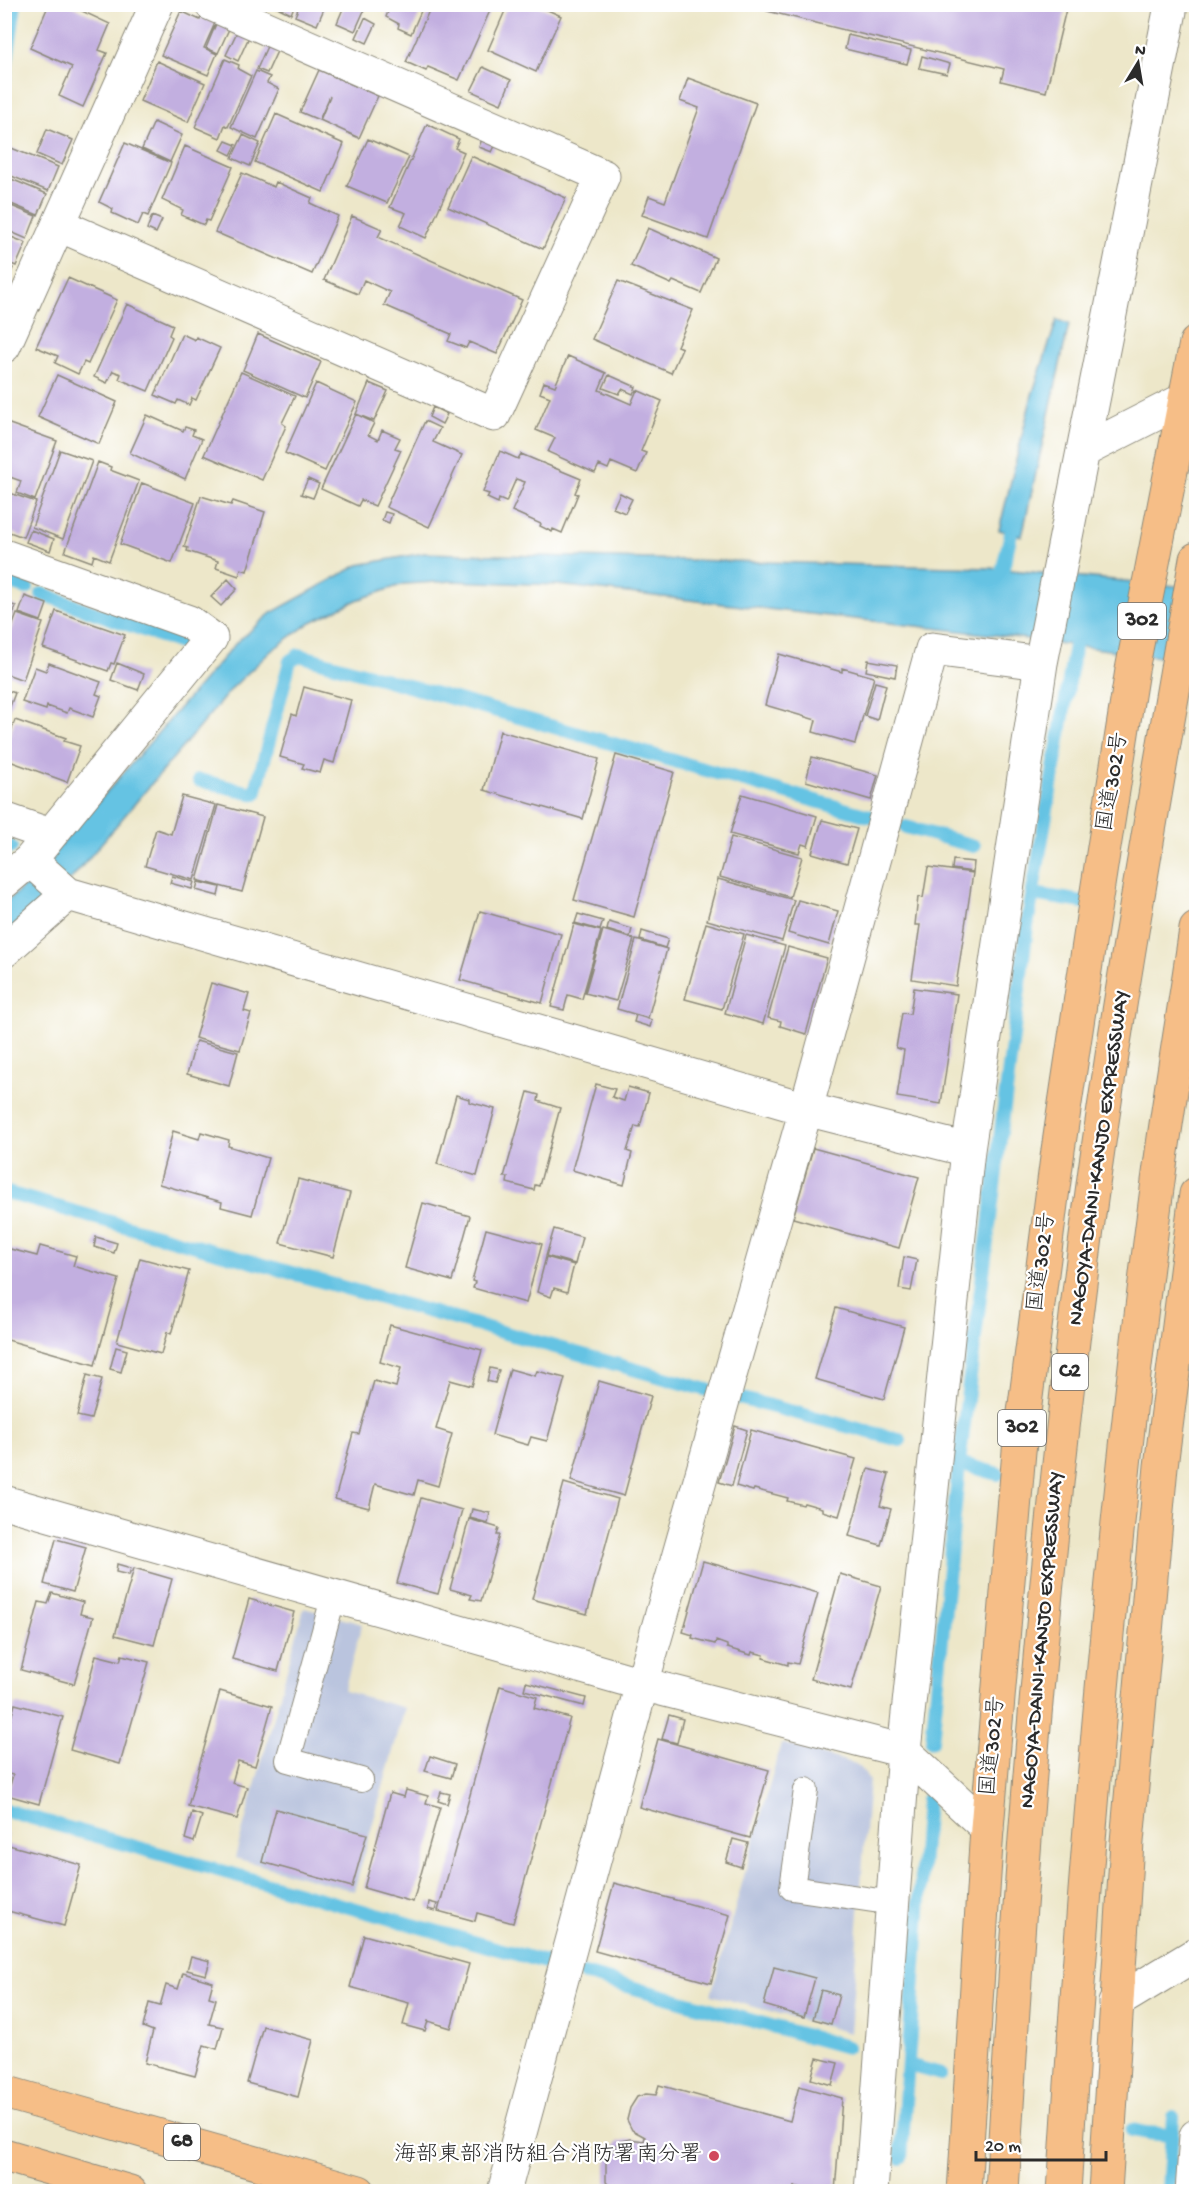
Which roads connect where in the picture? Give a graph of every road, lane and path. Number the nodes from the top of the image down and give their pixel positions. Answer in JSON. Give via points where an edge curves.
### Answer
{"nodes":[{"id":1,"x":157,"y":4,"type":"edge"},
{"id":2,"x":211,"y":4,"type":"edge"},
{"id":3,"x":1170,"y":11,"type":"dead end"},
{"id":4,"x":58,"y":225,"type":"junction"},
{"id":5,"x":1197,"y":343,"type":"edge"},
{"id":6,"x":4,"y":346,"type":"edge"},
{"id":7,"x":1185,"y":399,"type":"junction"},
{"id":8,"x":1083,"y":451,"type":"junction"},
{"id":9,"x":4,"y":556,"type":"edge"},
{"id":10,"x":1197,"y":559,"type":"edge"},
{"id":11,"x":1041,"y":663,"type":"junction"},
{"id":12,"x":4,"y":819,"type":"edge"},
{"id":13,"x":39,"y":854,"type":"junction"},
{"id":14,"x":4,"y":882,"type":"edge"},
{"id":15,"x":67,"y":892,"type":"junction"},
{"id":16,"x":1197,"y":929,"type":"edge"},
{"id":17,"x":4,"y":951,"type":"edge"},
{"id":18,"x":806,"y":1109,"type":"junction"},
{"id":19,"x":968,"y":1150,"type":"junction"},
{"id":20,"x":1197,"y":1194,"type":"edge"},
{"id":21,"x":4,"y":1502,"type":"edge"},
{"id":22,"x":334,"y":1595,"type":"junction"},
{"id":23,"x":642,"y":1684,"type":"junction"},
{"id":24,"x":904,"y":1751,"type":"junction"},
{"id":25,"x":361,"y":1780,"type":"dead end"},
{"id":26,"x":806,"y":1790,"type":"dead end"},
{"id":27,"x":987,"y":1828,"type":"junction"},
{"id":28,"x":892,"y":1903,"type":"junction"},
{"id":29,"x":1197,"y":1954,"type":"edge"},
{"id":30,"x":1115,"y":2003,"type":"junction"},
{"id":31,"x":4,"y":2092,"type":"edge"},
{"id":32,"x":1197,"y":2136,"type":"edge"},
{"id":33,"x":4,"y":2156,"type":"edge"},
{"id":34,"x":130,"y":2192,"type":"edge"},
{"id":35,"x":359,"y":2192,"type":"edge"},
{"id":36,"x":504,"y":2192,"type":"edge"},
{"id":37,"x":871,"y":2192,"type":"edge"},
{"id":38,"x":964,"y":2192,"type":"edge"},
{"id":39,"x":1002,"y":2192,"type":"edge"},
{"id":40,"x":1064,"y":2192,"type":"edge"},
{"id":41,"x":1105,"y":2192,"type":"edge"},
{"id":42,"x":1192,"y":2192,"type":"edge"}],
"edges":[{"from":1,"to":4,"type":"street"},
{"from":2,"to":4,"type":"street","via":[[603,176],[494,415]]},
{"from":3,"to":8,"type":"street"},
{"from":4,"to":6,"type":"street"},
{"from":5,"to":7,"type":"main road","name":"国道302号","number":"302"},
{"from":7,"to":8,"type":"street"},
{"from":7,"to":27,"type":"main road","name":"国道302号","number":"302","via":[[1132,670],[1058,1150],[1020,1440]]},
{"from":8,"to":11,"type":"street"},
{"from":9,"to":13,"type":"street","via":[[189,622],[212,638]]},
{"from":10,"to":39,"type":"main road","name":"NAGOYA-DAINI-KANJO EXPRESSWAY","number":"C2","via":[[1142,868],[1095,1170],[1062,1441],[1034,1738]]},
{"from":11,"to":18,"type":"street","via":[[932,649]]},
{"from":11,"to":19,"type":"street"},
{"from":12,"to":13,"type":"street"},
{"from":13,"to":14,"type":"street"},
{"from":13,"to":15,"type":"street"},
{"from":15,"to":17,"type":"street"},
{"from":15,"to":18,"type":"street"},
{"from":16,"to":40,"type":"main road","via":[[1158,1180],[1126,1449],[1096,1741]]},
{"from":18,"to":19,"type":"street"},
{"from":18,"to":23,"type":"street"},
{"from":19,"to":24,"type":"street"},
{"from":20,"to":30,"type":"main road","via":[[1160,1478]]},
{"from":21,"to":22,"type":"street"},
{"from":22,"to":23,"type":"street"},
{"from":22,"to":25,"type":"lane","via":[[288,1760]]},
{"from":23,"to":24,"type":"street"},
{"from":23,"to":36,"type":"street"},
{"from":24,"to":27,"type":"street"},
{"from":24,"to":28,"type":"street"},
{"from":26,"to":28,"type":"lane","via":[[792,1888]]},
{"from":27,"to":38,"type":"main road","name":"国道302号","number":"302"},
{"from":28,"to":37,"type":"street"},
{"from":29,"to":30,"type":"street"},
{"from":30,"to":41,"type":"main road"},
{"from":31,"to":35,"type":"main road","number":"68"},
{"from":32,"to":42,"type":"street"},
{"from":33,"to":34,"type":"main road"}]}
